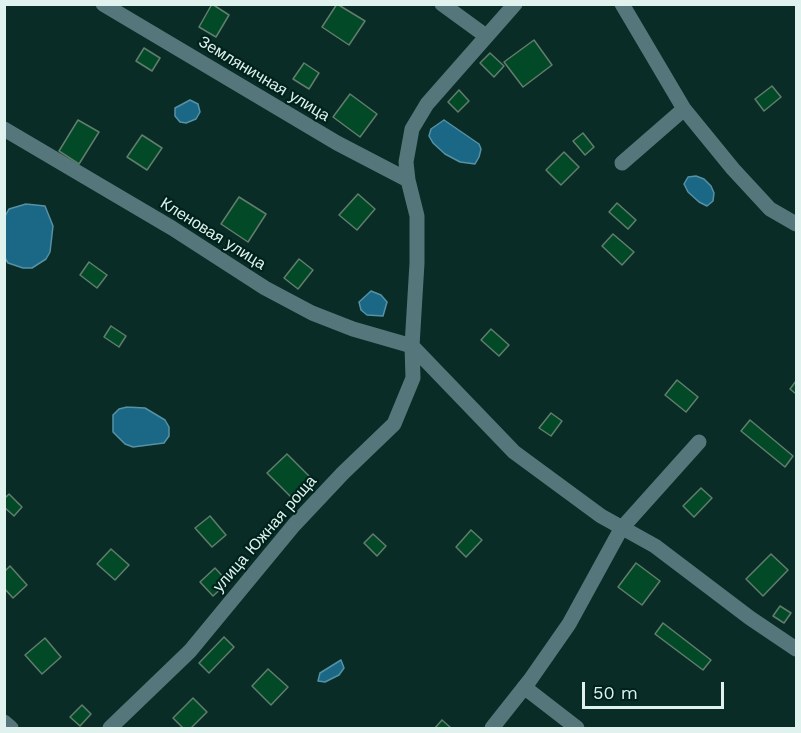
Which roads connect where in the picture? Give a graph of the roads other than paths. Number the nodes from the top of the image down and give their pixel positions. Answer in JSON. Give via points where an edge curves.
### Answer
{"nodes":[{"id":1,"x":103,"y":4,"type":"edge"},
{"id":2,"x":442,"y":4,"type":"edge"},
{"id":3,"x":515,"y":4,"type":"edge"},
{"id":4,"x":622,"y":4,"type":"edge"},
{"id":5,"x":486,"y":36,"type":"junction"},
{"id":6,"x":684,"y":110,"type":"junction"},
{"id":7,"x":4,"y":129,"type":"edge"},
{"id":8,"x":622,"y":162,"type":"dead end"},
{"id":9,"x":408,"y":180,"type":"junction"},
{"id":10,"x":796,"y":224,"type":"edge"},
{"id":11,"x":412,"y":346,"type":"junction"},
{"id":12,"x":699,"y":442,"type":"dead end"},
{"id":13,"x":621,"y":528,"type":"junction"},
{"id":14,"x":796,"y":649,"type":"edge"},
{"id":15,"x":524,"y":687,"type":"junction"},
{"id":16,"x":4,"y":722,"type":"edge"},
{"id":17,"x":11,"y":729,"type":"edge"},
{"id":18,"x":110,"y":729,"type":"edge"},
{"id":19,"x":492,"y":729,"type":"edge"},
{"id":20,"x":577,"y":729,"type":"edge"}],
"edges":[{"from":1,"to":9,"type":"street","name":"Земляничная улица","via":[[337,143]]},
{"from":2,"to":5,"type":"street"},
{"from":3,"to":5,"type":"street","name":"улица Южная роща"},
{"from":4,"to":6,"type":"street"},
{"from":5,"to":9,"type":"street","name":"улица Южная роща","via":[[427,104],[412,129],[406,162]]},
{"from":6,"to":8,"type":"street"},
{"from":6,"to":10,"type":"street","via":[[770,209]]},
{"from":7,"to":11,"type":"street","name":"Кленовая улица","via":[[293,303],[353,329]]},
{"from":9,"to":11,"type":"street","name":"улица Южная роща","via":[[417,216]]},
{"from":11,"to":13,"type":"street","via":[[514,452]]},
{"from":11,"to":18,"type":"street","name":"улица Южная роща","via":[[413,378],[394,424],[294,525],[190,651]]},
{"from":12,"to":13,"type":"street"},
{"from":13,"to":14,"type":"street","via":[[655,546]]},
{"from":13,"to":15,"type":"street","via":[[569,624]]},
{"from":15,"to":19,"type":"street"},
{"from":15,"to":20,"type":"street"},
{"from":16,"to":17,"type":"street"}]}
